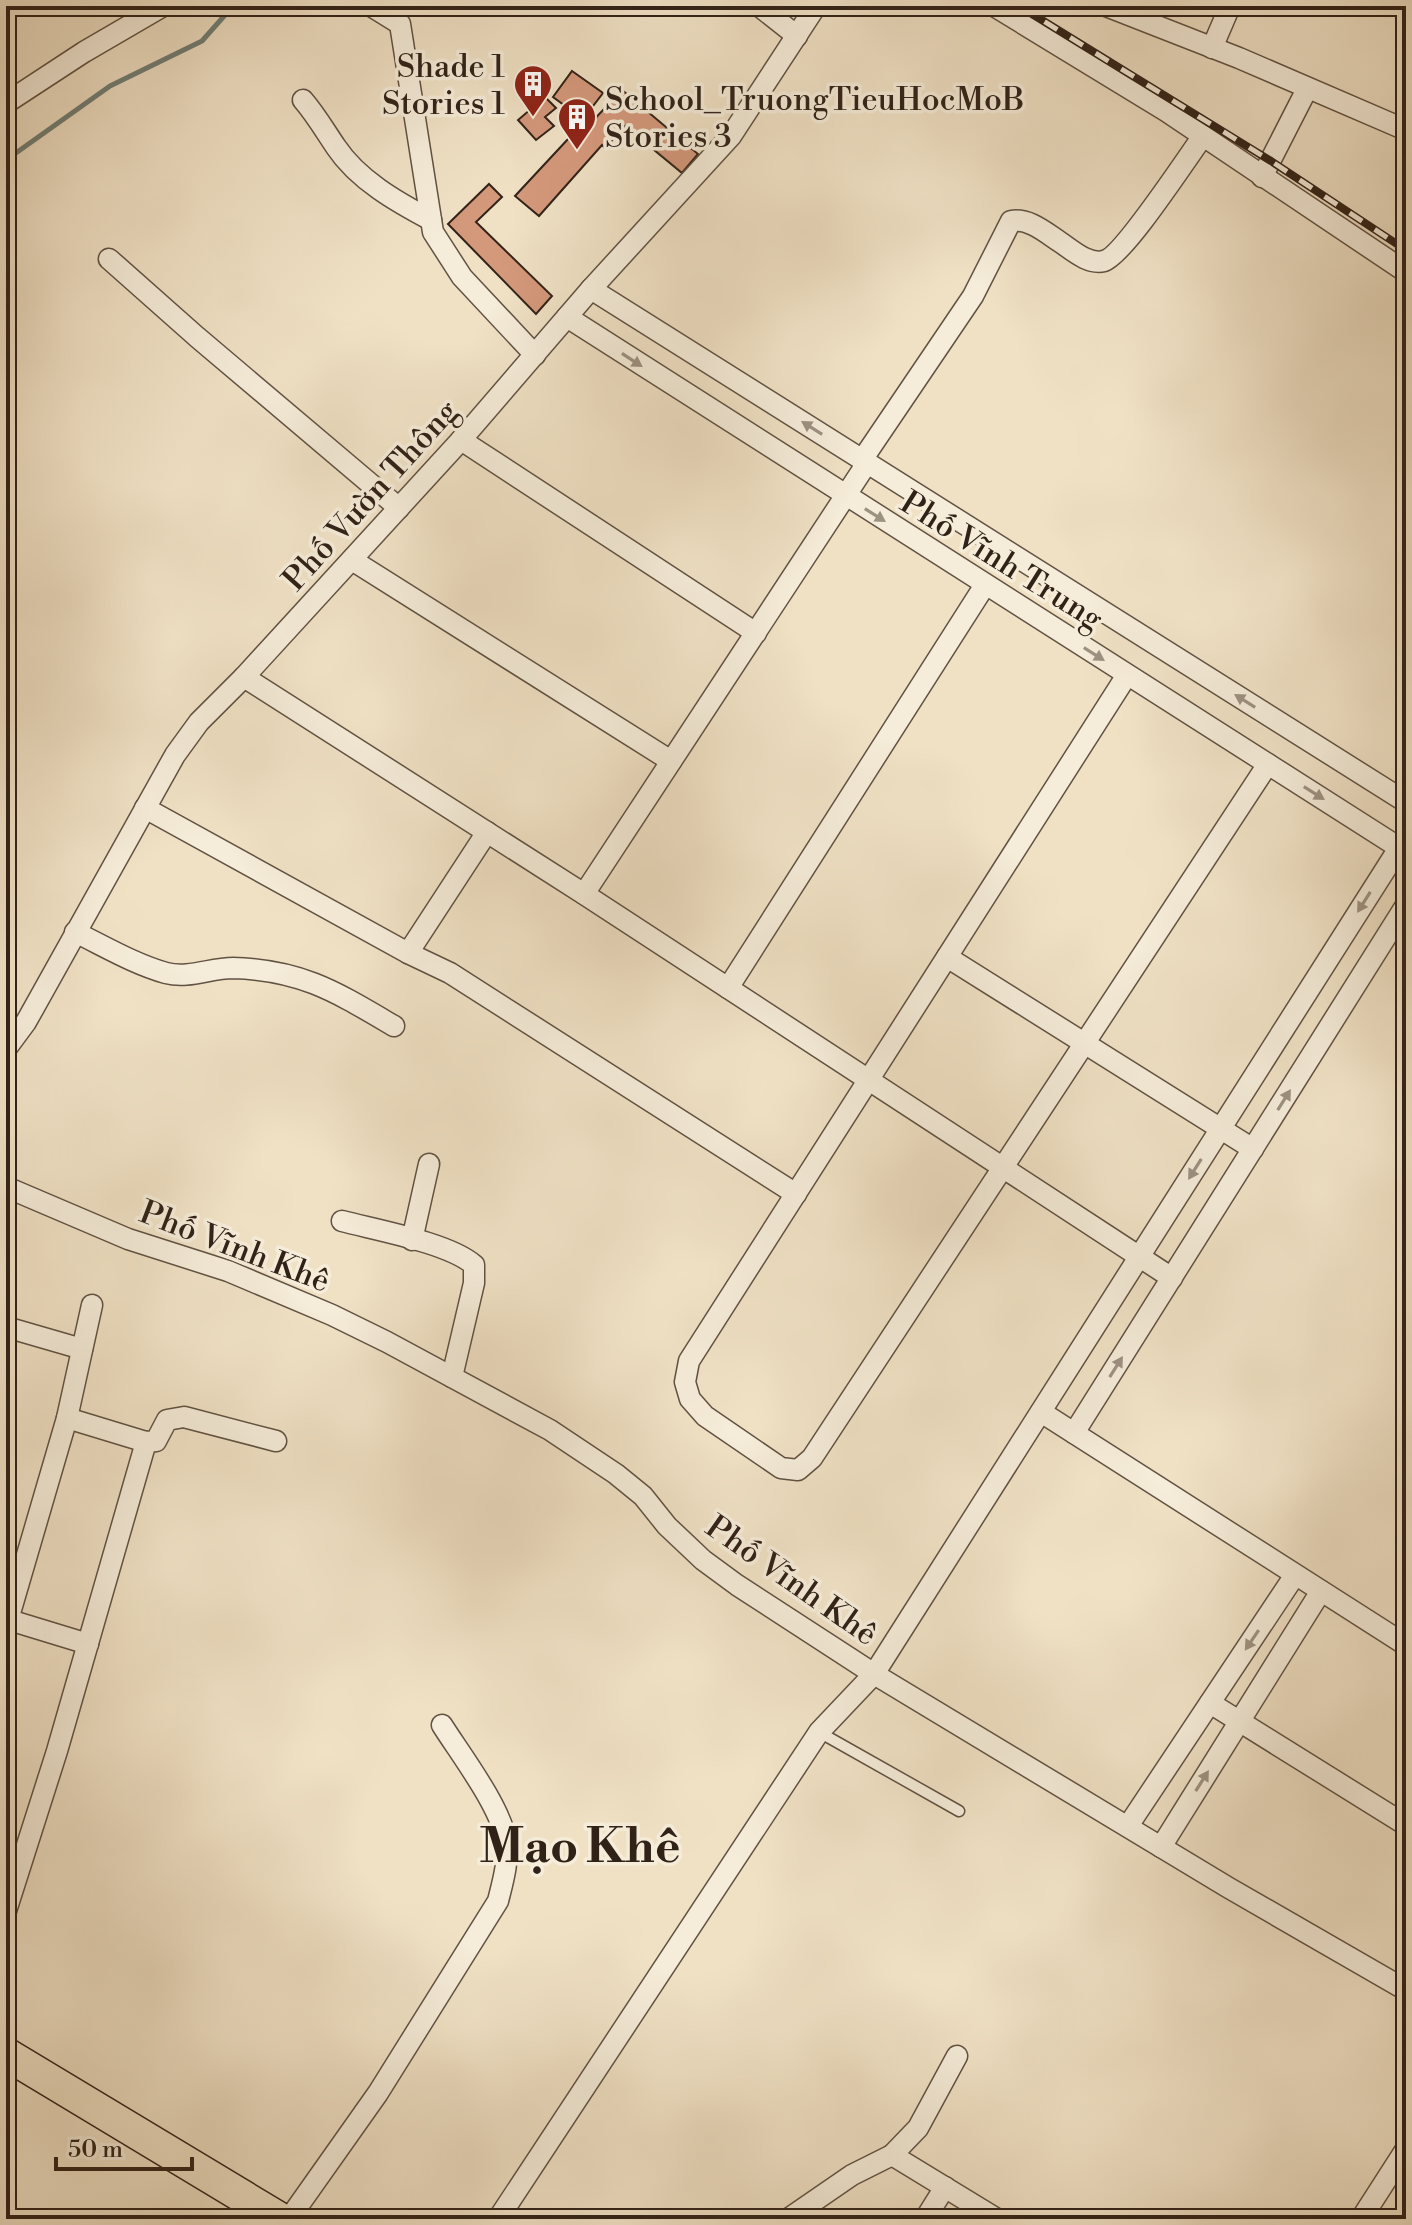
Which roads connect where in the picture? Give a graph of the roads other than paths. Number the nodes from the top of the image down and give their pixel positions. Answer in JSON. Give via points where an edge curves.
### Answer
{"nodes":[{"id":1,"x":163,"y":6,"type":"edge"},
{"id":2,"x":371,"y":6,"type":"edge"},
{"id":3,"x":759,"y":6,"type":"edge"},
{"id":4,"x":816,"y":6,"type":"edge"},
{"id":5,"x":994,"y":6,"type":"edge"},
{"id":6,"x":1106,"y":6,"type":"edge"},
{"id":7,"x":1230,"y":6,"type":"edge"},
{"id":8,"x":399,"y":15,"type":"edge"},
{"id":9,"x":797,"y":36,"type":"junction"},
{"id":10,"x":1212,"y":48,"type":"junction"},
{"id":11,"x":1307,"y":89,"type":"junction"},
{"id":12,"x":303,"y":100,"type":"dead end"},
{"id":13,"x":6,"y":103,"type":"edge"},
{"id":14,"x":1406,"y":130,"type":"edge"},
{"id":15,"x":1203,"y":136,"type":"junction"},
{"id":16,"x":1262,"y":177,"type":"junction"},
{"id":17,"x":431,"y":220,"type":"junction"},
{"id":18,"x":109,"y":259,"type":"dead end"},
{"id":19,"x":1406,"y":272,"type":"edge"},
{"id":20,"x":591,"y":289,"type":"junction"},
{"id":21,"x":567,"y":317,"type":"junction"},
{"id":22,"x":535,"y":355,"type":"junction"},
{"id":23,"x":461,"y":440,"type":"junction"},
{"id":24,"x":865,"y":462,"type":"junction"},
{"id":25,"x":845,"y":497,"type":"junction"},
{"id":26,"x":399,"y":508,"type":"junction"},
{"id":27,"x":352,"y":560,"type":"junction"},
{"id":28,"x":985,"y":585,"type":"junction"},
{"id":29,"x":756,"y":633,"type":"junction"},
{"id":30,"x":1127,"y":675,"type":"junction"},
{"id":31,"x":244,"y":677,"type":"junction"},
{"id":32,"x":671,"y":761,"type":"junction"},
{"id":33,"x":1268,"y":764,"type":"junction"},
{"id":34,"x":1406,"y":802,"type":"edge"},
{"id":35,"x":145,"y":808,"type":"junction"},
{"id":36,"x":487,"y":832,"type":"junction"},
{"id":37,"x":1404,"y":845,"type":"edge"},
{"id":38,"x":584,"y":894,"type":"junction"},
{"id":39,"x":1406,"y":905,"type":"edge"},
{"id":40,"x":75,"y":932,"type":"junction"},
{"id":41,"x":408,"y":953,"type":"junction"},
{"id":42,"x":947,"y":957,"type":"junction"},
{"id":43,"x":728,"y":988,"type":"junction"},
{"id":44,"x":394,"y":1026,"type":"dead end"},
{"id":45,"x":1086,"y":1042,"type":"junction"},
{"id":46,"x":6,"y":1049,"type":"edge"},
{"id":47,"x":869,"y":1080,"type":"junction"},
{"id":48,"x":1221,"y":1128,"type":"junction"},
{"id":49,"x":1253,"y":1149,"type":"junction"},
{"id":50,"x":429,"y":1164,"type":"dead end"},
{"id":51,"x":1004,"y":1169,"type":"junction"},
{"id":52,"x":6,"y":1187,"type":"edge"},
{"id":53,"x":796,"y":1194,"type":"junction"},
{"id":54,"x":342,"y":1221,"type":"dead end"},
{"id":55,"x":412,"y":1240,"type":"junction"},
{"id":56,"x":1139,"y":1257,"type":"junction"},
{"id":57,"x":1172,"y":1278,"type":"junction"},
{"id":58,"x":92,"y":1305,"type":"dead end"},
{"id":59,"x":6,"y":1327,"type":"edge"},
{"id":60,"x":82,"y":1349,"type":"junction"},
{"id":61,"x":452,"y":1377,"type":"junction"},
{"id":62,"x":1041,"y":1412,"type":"junction"},
{"id":63,"x":67,"y":1418,"type":"junction"},
{"id":64,"x":1074,"y":1433,"type":"junction"},
{"id":65,"x":276,"y":1441,"type":"dead end"},
{"id":66,"x":146,"y":1442,"type":"junction"},
{"id":67,"x":1295,"y":1575,"type":"junction"},
{"id":68,"x":1321,"y":1591,"type":"junction"},
{"id":69,"x":7,"y":1619,"type":"edge"},
{"id":70,"x":88,"y":1644,"type":"junction"},
{"id":71,"x":1406,"y":1645,"type":"edge"},
{"id":72,"x":874,"y":1674,"type":"junction"},
{"id":73,"x":1210,"y":1703,"type":"junction"},
{"id":74,"x":1239,"y":1721,"type":"junction"},
{"id":75,"x":442,"y":1725,"type":"dead end"},
{"id":76,"x":819,"y":1732,"type":"junction"},
{"id":77,"x":959,"y":1811,"type":"dead end"},
{"id":78,"x":1406,"y":1825,"type":"edge"},
{"id":79,"x":1128,"y":1826,"type":"junction"},
{"id":80,"x":1161,"y":1847,"type":"junction"},
{"id":81,"x":6,"y":1911,"type":"edge"},
{"id":82,"x":1406,"y":1990,"type":"edge"},
{"id":83,"x":6,"y":2054,"type":"edge"},
{"id":84,"x":957,"y":2056,"type":"dead end"},
{"id":85,"x":892,"y":2155,"type":"junction"},
{"id":86,"x":1403,"y":2159,"type":"edge"},
{"id":87,"x":945,"y":2187,"type":"junction"},
{"id":88,"x":280,"y":2219,"type":"edge"},
{"id":89,"x":289,"y":2219,"type":"edge"},
{"id":90,"x":498,"y":2219,"type":"edge"},
{"id":91,"x":788,"y":2219,"type":"edge"},
{"id":92,"x":925,"y":2219,"type":"edge"},
{"id":93,"x":997,"y":2219,"type":"edge"},
{"id":94,"x":1361,"y":2219,"type":"edge"}],
"edges":[{"from":1,"to":13,"type":"street"},
{"from":2,"to":8,"type":"street"},
{"from":3,"to":9,"type":"street"},
{"from":4,"to":9,"type":"street","name":"Phố Vườn Thông"},
{"from":5,"to":15,"type":"street"},
{"from":6,"to":10,"type":"street"},
{"from":7,"to":10,"type":"street"},
{"from":8,"to":17,"type":"street"},
{"from":9,"to":20,"type":"street","name":"Phố Vườn Thông","via":[[731,136]]},
{"from":10,"to":11,"type":"street"},
{"from":11,"to":14,"type":"street"},
{"from":11,"to":16,"type":"street"},
{"from":12,"to":17,"type":"street","via":[[361,175]]},
{"from":15,"to":16,"type":"street"},
{"from":15,"to":24,"type":"street","via":[[1111,258],[1086,259],[1035,226],[1011,221],[973,296]]},
{"from":16,"to":19,"type":"street"},
{"from":17,"to":22,"type":"street","via":[[462,277]]},
{"from":18,"to":26,"type":"street"},
{"from":20,"to":21,"type":"street","name":"Phố Vườn Thông"},
{"from":24,"to":20,"type":"street","name":"Phố Vĩnh Trung","one_way":true},
{"from":21,"to":22,"type":"street","name":"Phố Vườn Thông"},
{"from":21,"to":25,"type":"street","name":"Phố Vĩnh Trung","one_way":true},
{"from":22,"to":23,"type":"street","name":"Phố Vườn Thông"},
{"from":23,"to":26,"type":"street","name":"Phố Vườn Thông"},
{"from":23,"to":29,"type":"street"},
{"from":24,"to":25,"type":"street"},
{"from":34,"to":24,"type":"street","name":"Phố Vĩnh Trung","one_way":true},
{"from":25,"to":28,"type":"street","name":"Phố Vĩnh Trung","one_way":true},
{"from":25,"to":29,"type":"street"},
{"from":26,"to":27,"type":"street","name":"Phố Vườn Thông"},
{"from":27,"to":31,"type":"street","name":"Phố Vườn Thông"},
{"from":27,"to":32,"type":"street"},
{"from":28,"to":30,"type":"street","name":"Phố Vĩnh Trung","one_way":true},
{"from":28,"to":43,"type":"street"},
{"from":29,"to":32,"type":"street"},
{"from":30,"to":33,"type":"street","name":"Phố Vĩnh Trung"},
{"from":30,"to":42,"type":"street"},
{"from":31,"to":35,"type":"street","name":"Phố Vườn Thông","via":[[199,722]]},
{"from":31,"to":36,"type":"street"},
{"from":32,"to":38,"type":"street"},
{"from":33,"to":37,"type":"street","name":"Phố Vĩnh Trung","one_way":true},
{"from":33,"to":45,"type":"street"},
{"from":35,"to":40,"type":"street","name":"Phố Vườn Thông"},
{"from":35,"to":41,"type":"street"},
{"from":36,"to":38,"type":"street"},
{"from":36,"to":41,"type":"street"},
{"from":37,"to":48,"type":"street","one_way":true},
{"from":38,"to":43,"type":"street"},
{"from":49,"to":39,"type":"street","one_way":true},
{"from":40,"to":44,"type":"street","via":[[168,973],[280,971],[342,995]]},
{"from":40,"to":46,"type":"street","name":"Phố Vườn Thông"},
{"from":41,"to":53,"type":"street","via":[[450,973]]},
{"from":42,"to":45,"type":"street"},
{"from":42,"to":47,"type":"street"},
{"from":43,"to":47,"type":"street"},
{"from":45,"to":48,"type":"street"},
{"from":45,"to":51,"type":"street"},
{"from":47,"to":51,"type":"street"},
{"from":47,"to":53,"type":"street"},
{"from":48,"to":49,"type":"street"},
{"from":48,"to":56,"type":"street","one_way":true},
{"from":49,"to":57,"type":"street"},
{"from":50,"to":55,"type":"street"},
{"from":51,"to":53,"type":"street","via":[[812,1458],[798,1470],[781,1468],[705,1416],[690,1399],[685,1382],[689,1361]]},
{"from":51,"to":56,"type":"street"},
{"from":52,"to":61,"type":"street","name":"Phố Vĩnh Khê","via":[[128,1239],[228,1271],[319,1309]]},
{"from":54,"to":55,"type":"street"},
{"from":55,"to":61,"type":"street","via":[[474,1265]]},
{"from":56,"to":57,"type":"street"},
{"from":56,"to":62,"type":"street"},
{"from":64,"to":57,"type":"street","one_way":true},
{"from":58,"to":60,"type":"street"},
{"from":59,"to":60,"type":"street"},
{"from":60,"to":63,"type":"street"},
{"from":61,"to":72,"type":"street","name":"Phố Vĩnh Khê","via":[[550,1430],[616,1474],[703,1560]]},
{"from":62,"to":64,"type":"street"},
{"from":62,"to":72,"type":"street"},
{"from":63,"to":66,"type":"street"},
{"from":63,"to":69,"type":"street"},
{"from":64,"to":67,"type":"street"},
{"from":65,"to":66,"type":"street","via":[[184,1417],[167,1420],[156,1441]]},
{"from":66,"to":70,"type":"street"},
{"from":67,"to":68,"type":"street"},
{"from":67,"to":73,"type":"street","one_way":true},
{"from":68,"to":71,"type":"street"},
{"from":68,"to":74,"type":"street"},
{"from":69,"to":70,"type":"street"},
{"from":70,"to":81,"type":"street"},
{"from":72,"to":76,"type":"street"},
{"from":72,"to":79,"type":"street","name":"Phố Vĩnh Khê"},
{"from":73,"to":74,"type":"street"},
{"from":73,"to":79,"type":"street"},
{"from":74,"to":78,"type":"street"},
{"from":80,"to":74,"type":"street","one_way":true},
{"from":75,"to":89,"type":"street","via":[[496,1812],[506,1840],[498,1901],[378,2093]]},
{"from":76,"to":77,"type":"lane"},
{"from":76,"to":90,"type":"street"},
{"from":79,"to":80,"type":"street","name":"Phố Vĩnh Khê"},
{"from":80,"to":82,"type":"street","name":"Phố Vĩnh Khê"},
{"from":83,"to":88,"type":"main road"},
{"from":84,"to":85,"type":"street","via":[[918,2128]]},
{"from":85,"to":87,"type":"street"},
{"from":85,"to":91,"type":"street"},
{"from":86,"to":94,"type":"street"},
{"from":87,"to":92,"type":"street"},
{"from":87,"to":93,"type":"street"}]}
